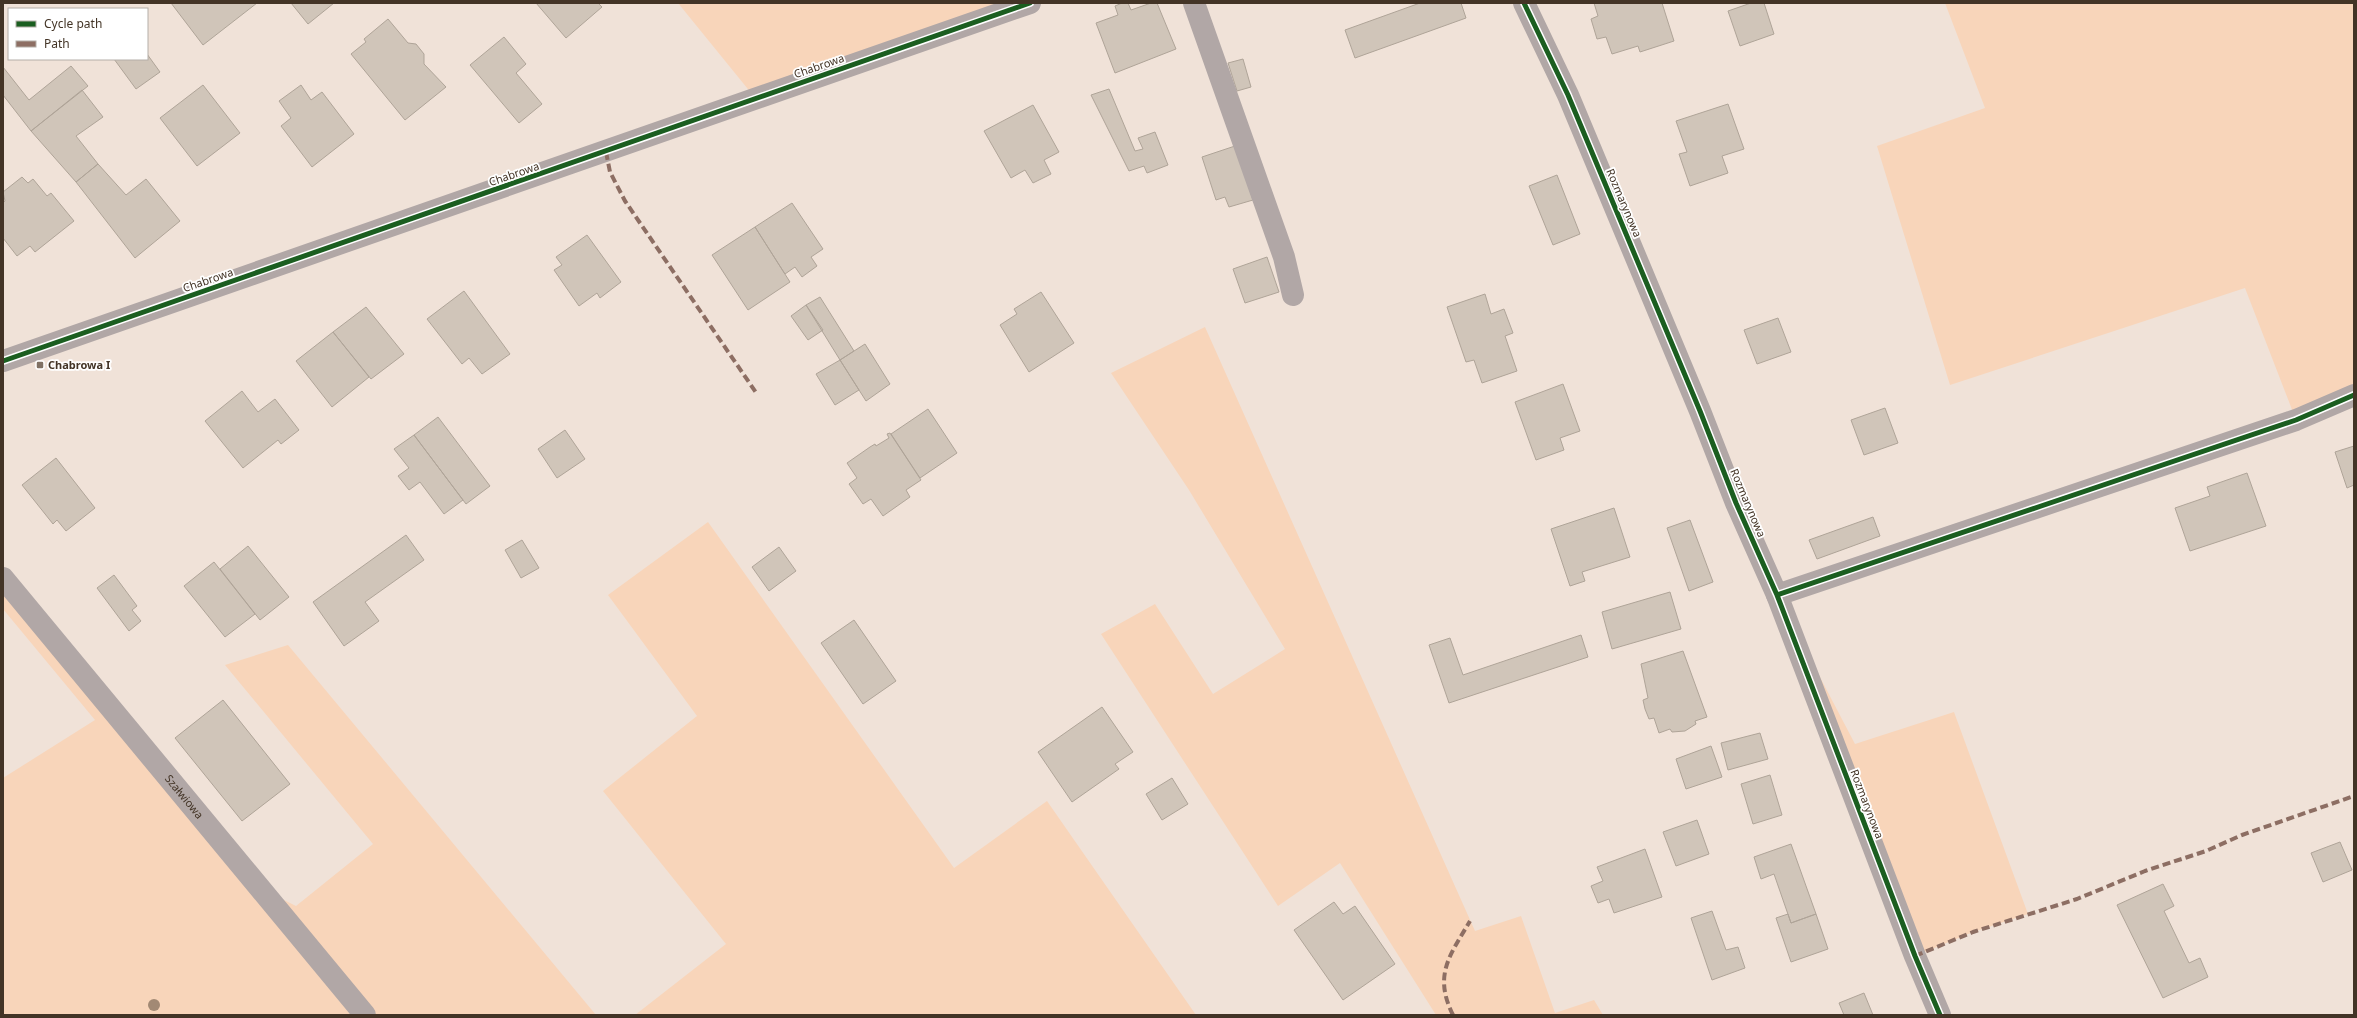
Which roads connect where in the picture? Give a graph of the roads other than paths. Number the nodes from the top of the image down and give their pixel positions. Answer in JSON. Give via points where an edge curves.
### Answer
{"nodes":[{"id":1,"x":1030,"y":3,"type":"edge"},
{"id":2,"x":1194,"y":3,"type":"edge"},
{"id":3,"x":1524,"y":3,"type":"edge"},
{"id":4,"x":1293,"y":295,"type":"dead end"},
{"id":5,"x":3,"y":361,"type":"edge"},
{"id":6,"x":2354,"y":395,"type":"edge"},
{"id":7,"x":3,"y":578,"type":"edge"},
{"id":8,"x":1777,"y":595,"type":"junction"},
{"id":9,"x":365,"y":1015,"type":"edge"},
{"id":10,"x":1940,"y":1015,"type":"edge"}],
"edges":[{"from":1,"to":5,"type":"street","name":"Chabrowa"},
{"from":2,"to":4,"type":"street","via":[[1284,257]]},
{"from":3,"to":8,"type":"street","name":"Rozmarynowa","via":[[1568,95],[1736,503]]},
{"from":6,"to":8,"type":"street","via":[[2296,420]]},
{"from":7,"to":9,"type":"street","name":"Szałwiowa"},
{"from":8,"to":10,"type":"street","name":"Rozmarynowa","via":[[1914,956]]}]}
